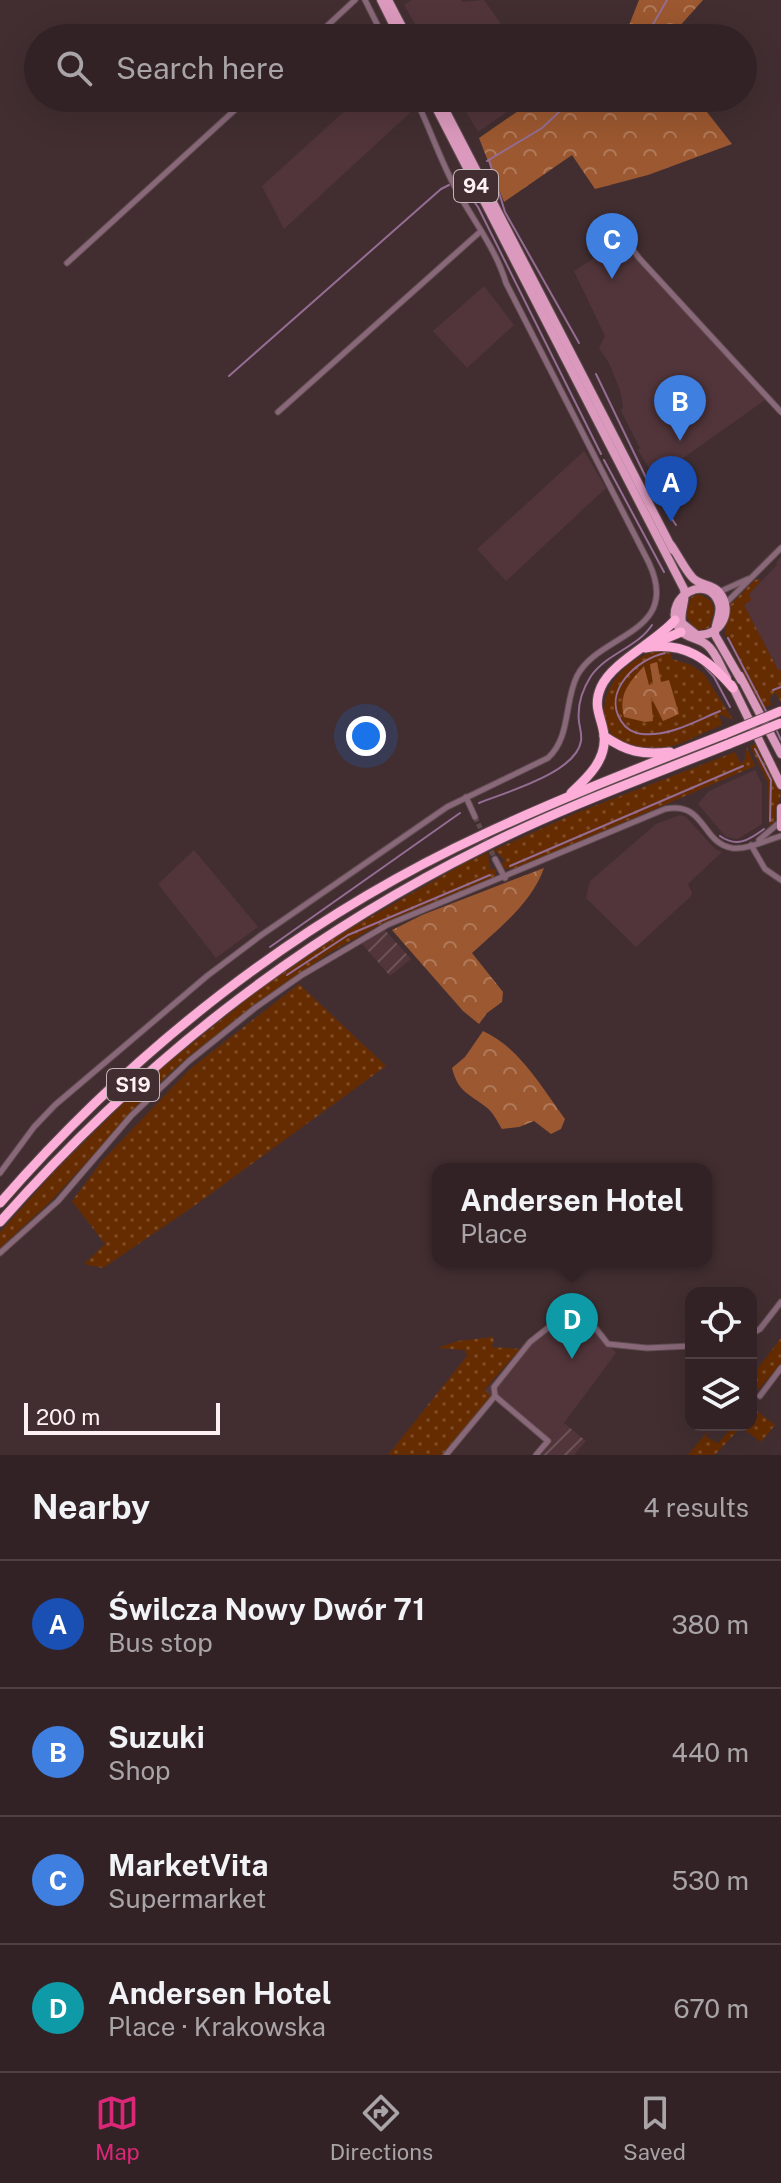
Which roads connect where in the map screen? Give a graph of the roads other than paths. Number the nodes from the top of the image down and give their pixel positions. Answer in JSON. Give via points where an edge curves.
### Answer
{"nodes":[{"id":1,"x":355,"y":0,"type":"edge"},
{"id":2,"x":365,"y":0,"type":"edge"},
{"id":3,"x":381,"y":0,"type":"edge"},
{"id":4,"x":388,"y":0,"type":"edge"},
{"id":5,"x":329,"y":24,"type":"edge"},
{"id":6,"x":377,"y":24,"type":"edge"},
{"id":7,"x":393,"y":24,"type":"edge"},
{"id":8,"x":401,"y":24,"type":"edge"},
{"id":9,"x":233,"y":112,"type":"edge"},
{"id":10,"x":422,"y":112,"type":"edge"},
{"id":11,"x":438,"y":112,"type":"edge"},
{"id":12,"x":446,"y":112,"type":"edge"},
{"id":13,"x":481,"y":231,"type":"junction"},
{"id":14,"x":622,"y":235,"type":"dead end"},
{"id":15,"x":515,"y":262,"type":"junction"},
{"id":16,"x":67,"y":263,"type":"dead end"},
{"id":17,"x":502,"y":269,"type":"junction"},
{"id":18,"x":278,"y":412,"type":"dead end"},
{"id":19,"x":781,"y":412,"type":"edge"},
{"id":20,"x":671,"y":545,"type":"junction"},
{"id":21,"x":781,"y":548,"type":"edge"},
{"id":22,"x":753,"y":576,"type":"junction"},
{"id":23,"x":687,"y":593,"type":"junction"},
{"id":24,"x":716,"y":593,"type":"junction"},
{"id":25,"x":725,"y":605,"type":"junction"},
{"id":26,"x":675,"y":620,"type":"junction"},
{"id":27,"x":684,"y":631,"type":"junction"},
{"id":28,"x":713,"y":631,"type":"junction"},
{"id":29,"x":645,"y":648,"type":"junction"},
{"id":30,"x":732,"y":685,"type":"junction"},
{"id":31,"x":781,"y":711,"type":"edge"},
{"id":32,"x":781,"y":723,"type":"edge"},
{"id":33,"x":604,"y":736,"type":"junction"},
{"id":34,"x":727,"y":739,"type":"junction"},
{"id":35,"x":775,"y":745,"type":"junction"},
{"id":36,"x":682,"y":751,"type":"junction"},
{"id":37,"x":781,"y":754,"type":"edge"},
{"id":38,"x":769,"y":758,"type":"junction"},
{"id":39,"x":781,"y":762,"type":"edge"},
{"id":40,"x":781,"y":776,"type":"edge"},
{"id":41,"x":781,"y":785,"type":"edge"},
{"id":42,"x":466,"y":797,"type":"junction"},
{"id":43,"x":565,"y":797,"type":"junction"},
{"id":44,"x":781,"y":808,"type":"edge"},
{"id":45,"x":475,"y":817,"type":"tunnel mouth"},
{"id":46,"x":780,"y":824,"type":"edge"},
{"id":47,"x":781,"y":836,"type":"edge"},
{"id":48,"x":753,"y":844,"type":"junction"},
{"id":49,"x":495,"y":859,"type":"tunnel mouth"},
{"id":50,"x":505,"y":878,"type":"junction"},
{"id":51,"x":781,"y":880,"type":"edge"},
{"id":52,"x":0,"y":1173,"type":"edge"},
{"id":53,"x":0,"y":1203,"type":"edge"},
{"id":54,"x":0,"y":1222,"type":"edge"},
{"id":55,"x":0,"y":1253,"type":"edge"},
{"id":56,"x":781,"y":1302,"type":"edge"},
{"id":57,"x":757,"y":1331,"type":"edge"},
{"id":58,"x":685,"y":1346,"type":"edge"},
{"id":59,"x":781,"y":1368,"type":"edge"},
{"id":60,"x":495,"y":1396,"type":"junction"},
{"id":61,"x":760,"y":1396,"type":"dead end"},
{"id":62,"x":446,"y":1455,"type":"edge"},
{"id":63,"x":536,"y":1455,"type":"edge"}],
"edges":[{"from":1,"to":5,"type":"street"},
{"from":2,"to":6,"type":"street"},
{"from":3,"to":7,"type":"main road"},
{"from":4,"to":8,"type":"main road"},
{"from":9,"to":16,"type":"street"},
{"from":10,"to":13,"type":"street"},
{"from":11,"to":15,"type":"main road","number":"94"},
{"from":12,"to":20,"type":"main road","number":"94"},
{"from":13,"to":17,"type":"street"},
{"from":13,"to":18,"type":"street"},
{"from":14,"to":19,"type":"street"},
{"from":15,"to":17,"type":"street"},
{"from":15,"to":23,"type":"main road","number":"94"},
{"from":17,"to":42,"type":"street","via":[[649,563],[656,591],[643,624],[592,658],[578,674],[553,754]]},
{"from":20,"to":23,"type":"main road","number":"94"},
{"from":20,"to":24,"type":"main road","number":"94","via":[[691,577]]},
{"from":21,"to":22,"type":"street"},
{"from":22,"to":24,"type":"street"},
{"from":22,"to":25,"type":"street"},
{"from":23,"to":24,"type":"main road"},
{"from":23,"to":26,"type":"main road","via":[[676,607]]},
{"from":23,"to":27,"type":"main road","number":"94","via":[[681,617]]},
{"from":24,"to":25,"type":"main road"},
{"from":24,"to":28,"type":"main road","via":[[720,611]]},
{"from":25,"to":28,"type":"main road","via":[[725,615]]},
{"from":26,"to":27,"type":"main road"},
{"from":26,"to":29,"type":"highway"},
{"from":27,"to":28,"type":"main road"},
{"from":27,"to":29,"type":"highway"},
{"from":27,"to":30,"type":"main road","via":[[687,638],[707,645]]},
{"from":28,"to":30,"type":"main road","via":[[713,644]]},
{"from":28,"to":35,"type":"main road"},
{"from":29,"to":30,"type":"highway","via":[[692,651]]},
{"from":29,"to":33,"type":"highway","via":[[615,669],[601,687],[597,709]]},
{"from":30,"to":38,"type":"main road"},
{"from":31,"to":34,"type":"highway","number":"S19","bridge":true},
{"from":32,"to":34,"type":"highway","number":"S19","bridge":true},
{"from":33,"to":36,"type":"highway","via":[[636,753]]},
{"from":33,"to":43,"type":"highway","via":[[594,770]]},
{"from":34,"to":36,"type":"highway","number":"S19"},
{"from":34,"to":54,"type":"highway","number":"S19","via":[[487,845],[314,943],[149,1070]]},
{"from":35,"to":37,"type":"main road"},
{"from":35,"to":39,"type":"main road"},
{"from":36,"to":43,"type":"highway","number":"S19"},
{"from":38,"to":40,"type":"main road"},
{"from":38,"to":41,"type":"main road"},
{"from":42,"to":45,"type":"street"},
{"from":42,"to":52,"type":"street","via":[[207,976],[55,1105]]},
{"from":43,"to":53,"type":"highway","number":"S19","via":[[375,891],[239,979],[120,1078]]},
{"from":44,"to":46,"type":"main road"},
{"from":46,"to":48,"type":"street"},
{"from":47,"to":48,"type":"street"},
{"from":48,"to":50,"type":"street","via":[[723,845],[693,813],[672,807]]},
{"from":48,"to":51,"type":"street","via":[[765,869]]},
{"from":49,"to":50,"type":"street"},
{"from":50,"to":55,"type":"street","via":[[387,925],[255,1008],[166,1082],[58,1201]]},
{"from":56,"to":57,"type":"street"},
{"from":58,"to":60,"type":"street","via":[[608,1344],[577,1305],[530,1342],[494,1387]]},
{"from":59,"to":61,"type":"street"},
{"from":60,"to":62,"type":"street"},
{"from":60,"to":63,"type":"street","via":[[548,1441]]}]}
